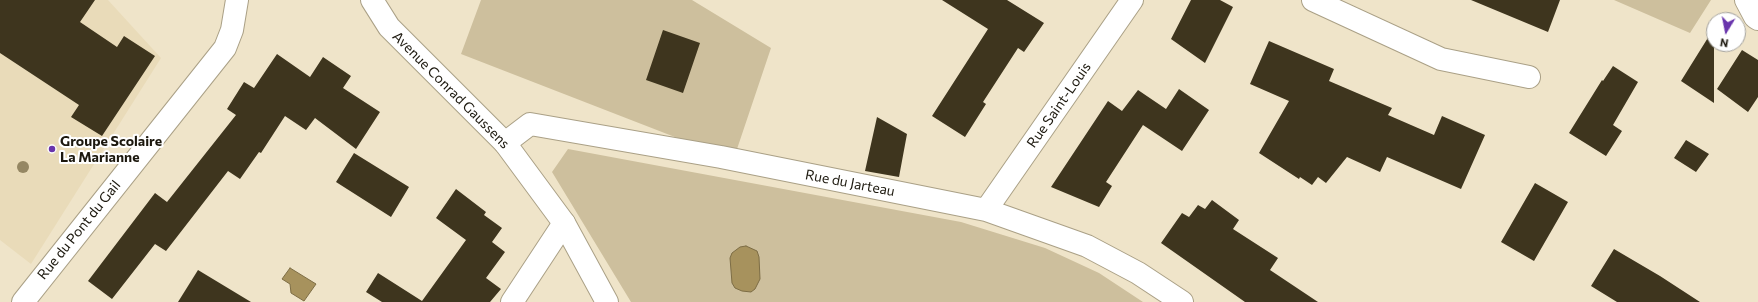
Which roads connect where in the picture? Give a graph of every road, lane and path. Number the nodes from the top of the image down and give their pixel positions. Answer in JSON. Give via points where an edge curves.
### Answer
{"nodes":[{"id":1,"x":236,"y":0,"type":"edge"},
{"id":2,"x":372,"y":0,"type":"edge"},
{"id":3,"x":1132,"y":0,"type":"edge"},
{"id":4,"x":1313,"y":0,"type":"edge"},
{"id":5,"x":1746,"y":0,"type":"edge"},
{"id":6,"x":1758,"y":19,"type":"edge"},
{"id":7,"x":1529,"y":77,"type":"dead end"},
{"id":8,"x":505,"y":143,"type":"junction"},
{"id":9,"x":986,"y":210,"type":"junction"},
{"id":10,"x":564,"y":223,"type":"junction"},
{"id":11,"x":23,"y":302,"type":"edge"},
{"id":12,"x":512,"y":302,"type":"edge"},
{"id":13,"x":607,"y":302,"type":"edge"},
{"id":14,"x":1182,"y":302,"type":"edge"}],
"edges":[{"from":1,"to":11,"type":"street","name":"Rue du Pont du Gail","via":[[232,30],[225,48]]},
{"from":2,"to":8,"type":"street","name":"Avenue Conrad Gaussens","via":[[389,27]]},
{"from":3,"to":9,"type":"street","name":"Rue Saint-Louis"},
{"from":4,"to":7,"type":"street","via":[[1440,59]]},
{"from":5,"to":6,"type":"street","via":[[1754,17]]},
{"from":8,"to":9,"type":"street","name":"Rue du Jarteau","via":[[530,124]]},
{"from":8,"to":10,"type":"street","name":"Avenue Conrad Gaussens"},
{"from":9,"to":14,"type":"street","name":"Rue du Jarteau","via":[[1087,246],[1138,273]]},
{"from":10,"to":12,"type":"street"},
{"from":10,"to":13,"type":"street","name":"Avenue Conrad Gaussens"}]}
